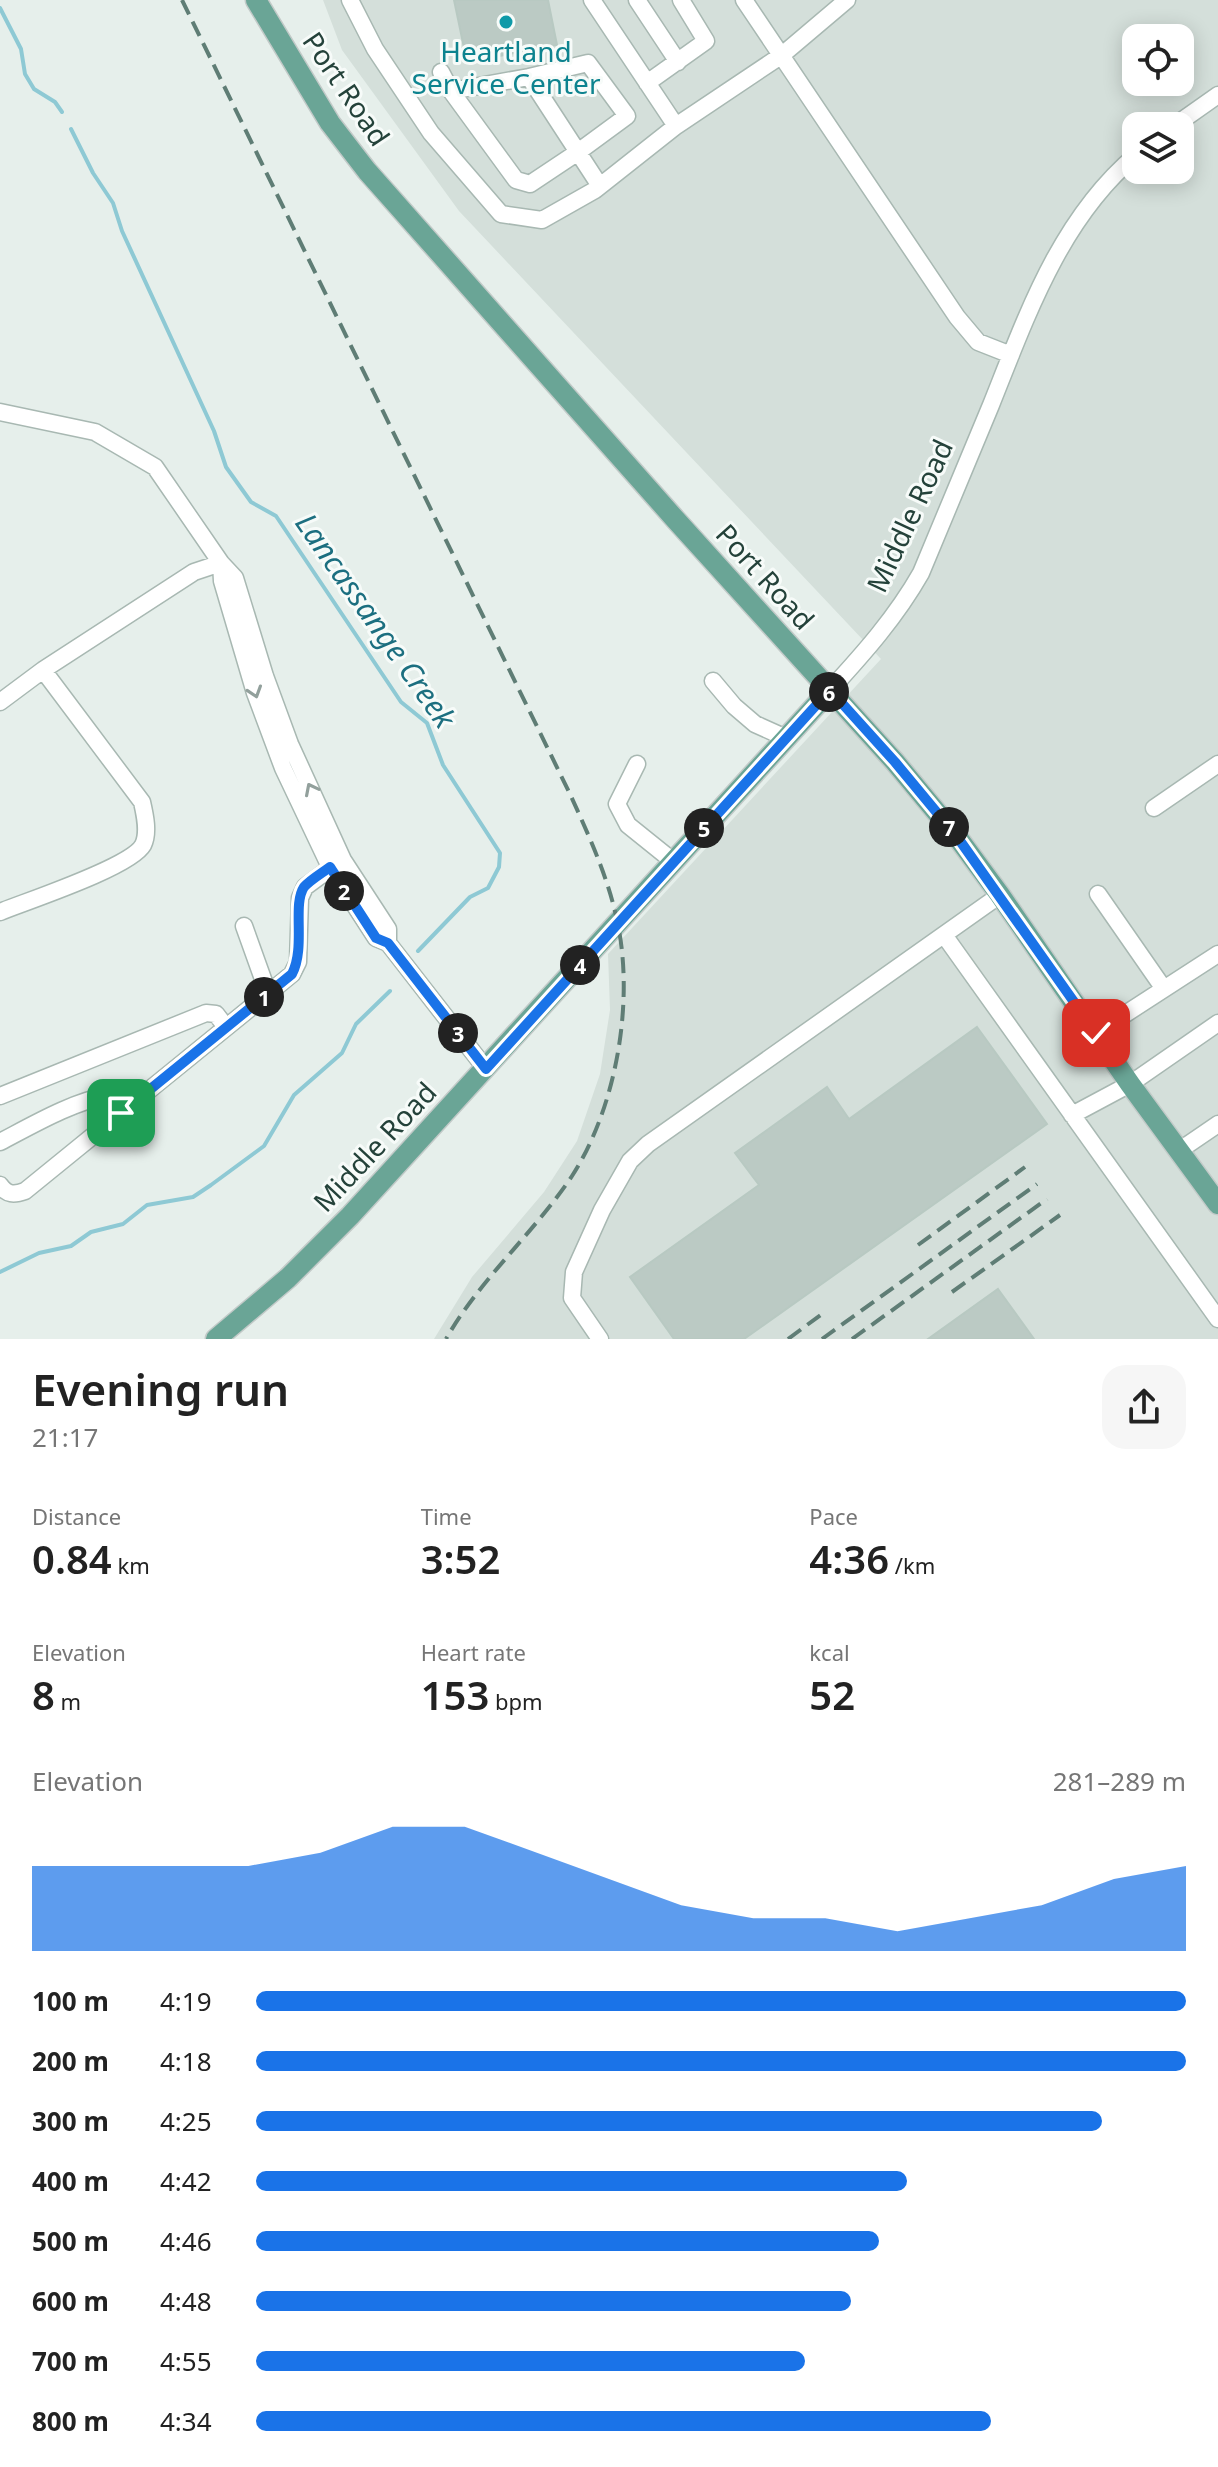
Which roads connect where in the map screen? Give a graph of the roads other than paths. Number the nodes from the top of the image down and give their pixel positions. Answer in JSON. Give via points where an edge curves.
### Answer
{"nodes":[{"id":1,"x":256,"y":0,"type":"edge"},
{"id":2,"x":350,"y":0,"type":"edge"},
{"id":3,"x":592,"y":0,"type":"edge"},
{"id":4,"x":637,"y":0,"type":"edge"},
{"id":5,"x":681,"y":0,"type":"edge"},
{"id":6,"x":744,"y":0,"type":"edge"},
{"id":7,"x":847,"y":0,"type":"edge"},
{"id":8,"x":782,"y":55,"type":"junction"},
{"id":9,"x":678,"y":62,"type":"junction"},
{"id":10,"x":441,"y":72,"type":"dead end"},
{"id":11,"x":529,"y":77,"type":"junction"},
{"id":12,"x":647,"y":83,"type":"junction"},
{"id":13,"x":451,"y":91,"type":"junction"},
{"id":14,"x":1218,"y":95,"type":"edge"},
{"id":15,"x":1194,"y":112,"type":"edge"},
{"id":16,"x":676,"y":126,"type":"junction"},
{"id":17,"x":578,"y":152,"type":"junction"},
{"id":18,"x":1122,"y":168,"type":"edge"},
{"id":19,"x":600,"y":186,"type":"junction"},
{"id":20,"x":1011,"y":355,"type":"junction"},
{"id":21,"x":0,"y":412,"type":"edge"},
{"id":22,"x":221,"y":563,"type":"junction"},
{"id":23,"x":43,"y":670,"type":"junction"},
{"id":24,"x":713,"y":681,"type":"dead end"},
{"id":25,"x":830,"y":690,"type":"junction"},
{"id":26,"x":0,"y":702,"type":"edge"},
{"id":27,"x":786,"y":738,"type":"junction"},
{"id":28,"x":637,"y":764,"type":"dead end"},
{"id":29,"x":1218,"y":764,"type":"edge"},
{"id":30,"x":1154,"y":808,"type":"dead end"},
{"id":31,"x":674,"y":862,"type":"junction"},
{"id":32,"x":336,"y":864,"type":"junction"},
{"id":33,"x":1098,"y":894,"type":"dead end"},
{"id":34,"x":1000,"y":895,"type":"junction"},
{"id":35,"x":0,"y":912,"type":"edge"},
{"id":36,"x":244,"y":926,"type":"dead end"},
{"id":37,"x":944,"y":935,"type":"junction"},
{"id":38,"x":1218,"y":954,"type":"edge"},
{"id":39,"x":1164,"y":989,"type":"junction"},
{"id":40,"x":268,"y":993,"type":"junction"},
{"id":41,"x":1218,"y":1023,"type":"edge"},
{"id":42,"x":226,"y":1027,"type":"junction"},
{"id":43,"x":1096,"y":1033,"type":"junction"},
{"id":44,"x":486,"y":1069,"type":"junction"},
{"id":45,"x":1130,"y":1084,"type":"junction"},
{"id":46,"x":0,"y":1096,"type":"edge"},
{"id":47,"x":121,"y":1113,"type":"junction"},
{"id":48,"x":1072,"y":1115,"type":"junction"},
{"id":49,"x":1218,"y":1124,"type":"edge"},
{"id":50,"x":0,"y":1142,"type":"edge"},
{"id":51,"x":1180,"y":1150,"type":"junction"},
{"id":52,"x":0,"y":1185,"type":"edge"},
{"id":53,"x":1218,"y":1204,"type":"edge"},
{"id":54,"x":1218,"y":1319,"type":"edge"},
{"id":55,"x":216,"y":1339,"type":"edge"},
{"id":56,"x":600,"y":1339,"type":"edge"}],
"edges":[{"from":1,"to":25,"type":"main road","name":"Port Road","via":[[330,123],[367,171]]},
{"from":2,"to":19,"type":"street","via":[[375,49],[431,133],[501,214],[542,220]]},
{"from":3,"to":12,"type":"street"},
{"from":4,"to":9,"type":"street"},
{"from":5,"to":9,"type":"street","via":[[706,41]]},
{"from":6,"to":8,"type":"street"},
{"from":7,"to":8,"type":"street"},
{"from":8,"to":16,"type":"street"},
{"from":8,"to":20,"type":"street","via":[[957,317],[978,342]]},
{"from":9,"to":12,"type":"street"},
{"from":10,"to":13,"type":"street"},
{"from":11,"to":13,"type":"street"},
{"from":11,"to":17,"type":"street"},
{"from":11,"to":17,"type":"street","via":[[588,63],[627,116]]},
{"from":12,"to":16,"type":"street"},
{"from":13,"to":17,"type":"street","via":[[516,180],[530,184]]},
{"from":14,"to":15,"type":"street"},
{"from":16,"to":19,"type":"street"},
{"from":17,"to":19,"type":"street"},
{"from":18,"to":20,"type":"street","name":"Middle Road","via":[[1078,218]]},
{"from":20,"to":25,"type":"street","name":"Middle Road","via":[[921,573],[890,622]]},
{"from":21,"to":22,"type":"street","via":[[95,432],[155,467]]},
{"from":22,"to":23,"type":"street","via":[[194,572]]},
{"from":22,"to":32,"type":"street","via":[[235,578],[265,676]]},
{"from":23,"to":26,"type":"street"},
{"from":23,"to":35,"type":"street","via":[[142,802],[145,842],[137,854]]},
{"from":24,"to":27,"type":"street","via":[[755,724]]},
{"from":25,"to":27,"type":"main road","name":"Middle Road"},
{"from":25,"to":34,"type":"main road","name":"Port Road","via":[[958,838]]},
{"from":27,"to":31,"type":"main road","name":"Middle Road"},
{"from":28,"to":31,"type":"street","via":[[617,804],[628,825]]},
{"from":29,"to":30,"type":"street"},
{"from":31,"to":44,"type":"main road","name":"Middle Road"},
{"from":32,"to":40,"type":"street","via":[[305,887],[298,962],[292,974]]},
{"from":32,"to":44,"type":"street","via":[[388,929],[388,943]]},
{"from":33,"to":39,"type":"street"},
{"from":34,"to":37,"type":"street"},
{"from":34,"to":43,"type":"main road","name":"Port Road"},
{"from":36,"to":40,"type":"street"},
{"from":37,"to":48,"type":"street"},
{"from":37,"to":56,"type":"street","via":[[630,1161],[574,1272],[572,1298]]},
{"from":38,"to":39,"type":"street"},
{"from":39,"to":43,"type":"street"},
{"from":40,"to":42,"type":"street"},
{"from":41,"to":45,"type":"street"},
{"from":42,"to":46,"type":"street","via":[[216,1014],[206,1013]]},
{"from":42,"to":47,"type":"street"},
{"from":43,"to":45,"type":"main road","name":"Port Road"},
{"from":44,"to":55,"type":"main road","name":"Middle Road","via":[[288,1278]]},
{"from":45,"to":48,"type":"street"},
{"from":45,"to":51,"type":"main road","name":"Port Road"},
{"from":47,"to":50,"type":"street","via":[[108,1096],[97,1098]]},
{"from":47,"to":52,"type":"street","via":[[25,1191],[14,1195]]},
{"from":48,"to":54,"type":"street"},
{"from":49,"to":51,"type":"street"},
{"from":51,"to":53,"type":"main road","name":"Port Road"}]}
